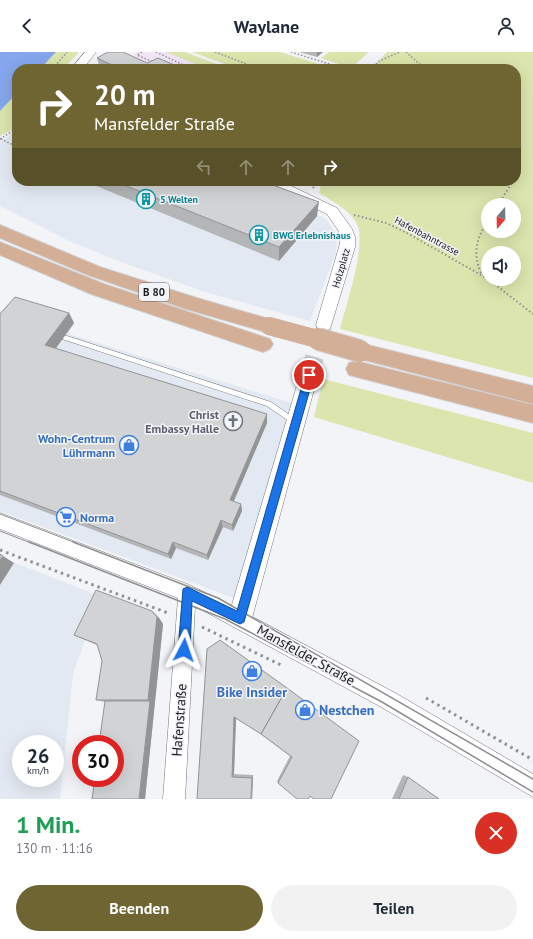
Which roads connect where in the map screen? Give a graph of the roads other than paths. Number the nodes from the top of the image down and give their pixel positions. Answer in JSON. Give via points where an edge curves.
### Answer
{"nodes":[{"id":1,"x":91,"y":52,"type":"edge"},
{"id":2,"x":81,"y":64,"type":"edge"},
{"id":3,"x":280,"y":186,"type":"edge"},
{"id":4,"x":0,"y":219,"type":"edge"},
{"id":5,"x":0,"y":231,"type":"edge"},
{"id":6,"x":0,"y":248,"type":"edge"},
{"id":7,"x":42,"y":250,"type":"junction"},
{"id":8,"x":0,"y":265,"type":"edge"},
{"id":9,"x":130,"y":301,"type":"junction"},
{"id":10,"x":324,"y":325,"type":"tunnel mouth"},
{"id":11,"x":266,"y":335,"type":"junction"},
{"id":12,"x":64,"y":337,"type":"dead end"},
{"id":13,"x":309,"y":375,"type":"tunnel mouth"},
{"id":14,"x":531,"y":404,"type":"edge"},
{"id":15,"x":296,"y":422,"type":"junction"},
{"id":16,"x":0,"y":521,"type":"edge"},
{"id":17,"x":187,"y":593,"type":"junction"},
{"id":18,"x":240,"y":618,"type":"junction"},
{"id":19,"x":533,"y":786,"type":"edge"},
{"id":20,"x":174,"y":799,"type":"edge"}],
"edges":[{"from":1,"to":2,"type":"street"},
{"from":3,"to":10,"type":"street","name":"Holzplatz","via":[[332,211],[348,237]]},
{"from":4,"to":7,"type":"main road"},
{"from":5,"to":7,"type":"main road","number":"B 80"},
{"from":6,"to":9,"type":"main road","number":"B 80","via":[[28,262]]},
{"from":7,"to":11,"type":"main road","number":"B 80"},
{"from":8,"to":9,"type":"main road","via":[[55,288]]},
{"from":9,"to":11,"type":"main road","number":"B 80","via":[[168,314]]},
{"from":11,"to":14,"type":"main road","number":"B 80","bridge":true},
{"from":12,"to":15,"type":"lane","via":[[269,404]]},
{"from":13,"to":15,"type":"street"},
{"from":15,"to":18,"type":"street"},
{"from":16,"to":17,"type":"street","name":"Mansfelder Straße"},
{"from":17,"to":18,"type":"street","name":"Mansfelder Straße"},
{"from":17,"to":20,"type":"street","name":"Hafenstraße"},
{"from":18,"to":19,"type":"street","name":"Mansfelder Straße","via":[[390,701]]}]}
